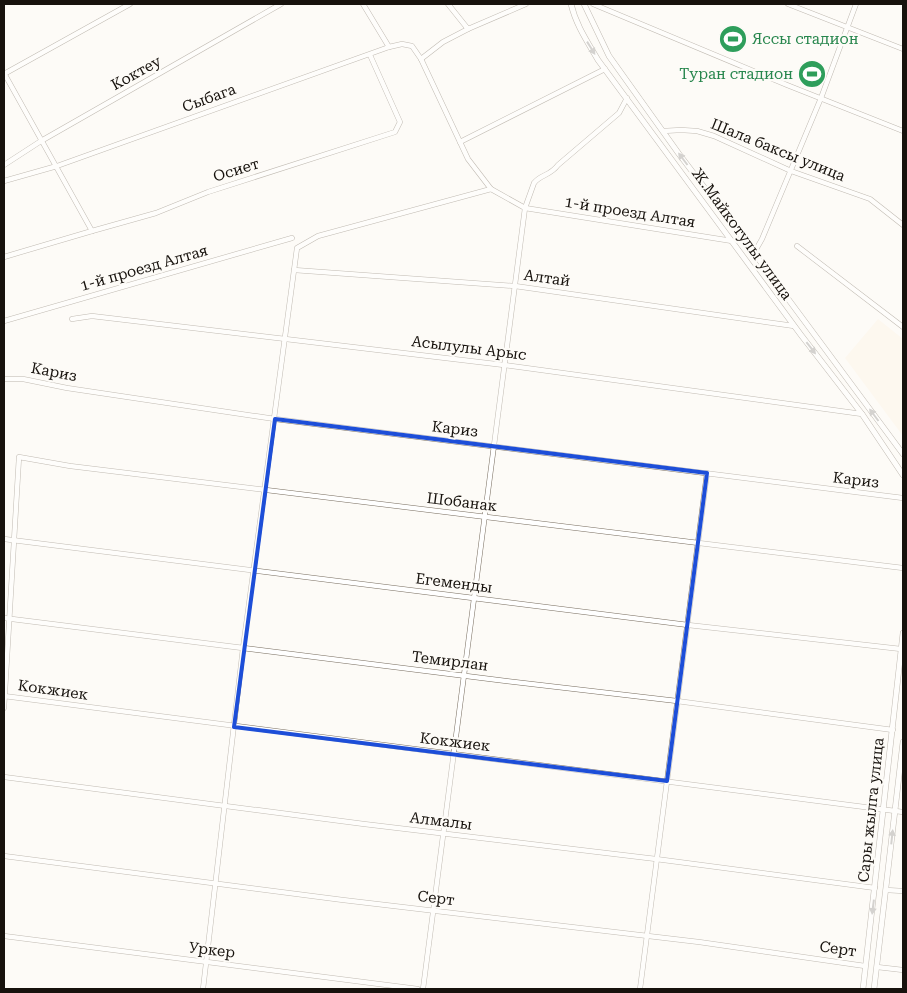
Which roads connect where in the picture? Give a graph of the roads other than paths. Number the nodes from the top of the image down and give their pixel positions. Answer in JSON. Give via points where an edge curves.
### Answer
{"nodes":[{"id":1,"x":130,"y":4,"type":"edge"},
{"id":2,"x":282,"y":4,"type":"edge"},
{"id":3,"x":363,"y":4,"type":"edge"},
{"id":4,"x":448,"y":4,"type":"edge"},
{"id":5,"x":526,"y":4,"type":"edge"},
{"id":6,"x":571,"y":4,"type":"edge"},
{"id":7,"x":584,"y":4,"type":"edge"},
{"id":8,"x":593,"y":4,"type":"edge"},
{"id":9,"x":788,"y":4,"type":"edge"},
{"id":10,"x":856,"y":4,"type":"edge"},
{"id":11,"x":848,"y":27,"type":"junction"},
{"id":12,"x":468,"y":29,"type":"junction"},
{"id":13,"x":388,"y":47,"type":"junction"},
{"id":14,"x":903,"y":49,"type":"edge"},
{"id":15,"x":370,"y":55,"type":"junction"},
{"id":16,"x":421,"y":59,"type":"junction"},
{"id":17,"x":606,"y":69,"type":"junction"},
{"id":18,"x":4,"y":74,"type":"edge"},
{"id":19,"x":627,"y":98,"type":"junction"},
{"id":20,"x":821,"y":98,"type":"junction"},
{"id":21,"x":663,"y":131,"type":"junction"},
{"id":22,"x":903,"y":131,"type":"edge"},
{"id":23,"x":41,"y":141,"type":"junction"},
{"id":24,"x":460,"y":142,"type":"junction"},
{"id":25,"x":4,"y":165,"type":"edge"},
{"id":26,"x":57,"y":166,"type":"junction"},
{"id":27,"x":791,"y":171,"type":"junction"},
{"id":28,"x":4,"y":181,"type":"edge"},
{"id":29,"x":491,"y":189,"type":"junction"},
{"id":30,"x":711,"y":196,"type":"junction"},
{"id":31,"x":703,"y":202,"type":"junction"},
{"id":32,"x":525,"y":208,"type":"junction"},
{"id":33,"x":903,"y":225,"type":"edge"},
{"id":34,"x":92,"y":231,"type":"junction"},
{"id":35,"x":292,"y":238,"type":"dead end"},
{"id":36,"x":732,"y":241,"type":"junction"},
{"id":37,"x":797,"y":246,"type":"dead end"},
{"id":38,"x":754,"y":253,"type":"junction"},
{"id":39,"x":4,"y":258,"type":"edge"},
{"id":40,"x":294,"y":270,"type":"junction"},
{"id":41,"x":515,"y":286,"type":"junction"},
{"id":42,"x":72,"y":319,"type":"dead end"},
{"id":43,"x":4,"y":321,"type":"edge"},
{"id":44,"x":794,"y":326,"type":"junction"},
{"id":45,"x":903,"y":327,"type":"edge"},
{"id":46,"x":284,"y":339,"type":"junction"},
{"id":47,"x":504,"y":365,"type":"junction"},
{"id":48,"x":4,"y":379,"type":"edge"},
{"id":49,"x":862,"y":414,"type":"junction"},
{"id":50,"x":275,"y":419,"type":"junction"},
{"id":51,"x":493,"y":446,"type":"junction"},
{"id":52,"x":903,"y":454,"type":"edge"},
{"id":53,"x":707,"y":473,"type":"junction"},
{"id":54,"x":903,"y":474,"type":"edge"},
{"id":55,"x":265,"y":490,"type":"junction"},
{"id":56,"x":903,"y":498,"type":"edge"},
{"id":57,"x":484,"y":517,"type":"junction"},
{"id":58,"x":4,"y":539,"type":"edge"},
{"id":59,"x":15,"y":540,"type":"junction"},
{"id":60,"x":698,"y":544,"type":"junction"},
{"id":61,"x":903,"y":568,"type":"edge"},
{"id":62,"x":254,"y":570,"type":"junction"},
{"id":63,"x":473,"y":598,"type":"junction"},
{"id":64,"x":4,"y":618,"type":"edge"},
{"id":65,"x":10,"y":619,"type":"junction"},
{"id":66,"x":688,"y":625,"type":"junction"},
{"id":67,"x":903,"y":633,"type":"edge"},
{"id":68,"x":243,"y":648,"type":"junction"},
{"id":69,"x":902,"y":649,"type":"junction"},
{"id":70,"x":463,"y":676,"type":"junction"},
{"id":71,"x":4,"y":696,"type":"edge"},
{"id":72,"x":677,"y":700,"type":"junction"},
{"id":73,"x":4,"y":708,"type":"edge"},
{"id":74,"x":234,"y":727,"type":"junction"},
{"id":75,"x":892,"y":730,"type":"junction"},
{"id":76,"x":903,"y":742,"type":"edge"},
{"id":77,"x":453,"y":754,"type":"junction"},
{"id":78,"x":4,"y":777,"type":"edge"},
{"id":79,"x":666,"y":781,"type":"junction"},
{"id":80,"x":224,"y":806,"type":"junction"},
{"id":81,"x":882,"y":810,"type":"junction"},
{"id":82,"x":894,"y":811,"type":"junction"},
{"id":83,"x":903,"y":812,"type":"edge"},
{"id":84,"x":443,"y":834,"type":"junction"},
{"id":85,"x":4,"y":856,"type":"edge"},
{"id":86,"x":656,"y":859,"type":"junction"},
{"id":87,"x":215,"y":883,"type":"junction"},
{"id":88,"x":875,"y":888,"type":"junction"},
{"id":89,"x":886,"y":890,"type":"junction"},
{"id":90,"x":903,"y":891,"type":"edge"},
{"id":91,"x":434,"y":910,"type":"junction"},
{"id":92,"x":647,"y":935,"type":"junction"},
{"id":93,"x":4,"y":936,"type":"edge"},
{"id":94,"x":206,"y":962,"type":"junction"},
{"id":95,"x":865,"y":966,"type":"junction"},
{"id":96,"x":877,"y":967,"type":"junction"},
{"id":97,"x":903,"y":970,"type":"edge"},
{"id":98,"x":203,"y":989,"type":"edge"},
{"id":99,"x":418,"y":989,"type":"edge"},
{"id":100,"x":423,"y":989,"type":"edge"},
{"id":101,"x":640,"y":989,"type":"edge"},
{"id":102,"x":863,"y":989,"type":"edge"},
{"id":103,"x":874,"y":989,"type":"edge"}],
"edges":[{"from":1,"to":18,"type":"street"},
{"from":2,"to":23,"type":"street","name":"Коктеу"},
{"from":3,"to":13,"type":"street"},
{"from":4,"to":12,"type":"street"},
{"from":5,"to":12,"type":"street"},
{"from":6,"to":17,"type":"street","name":"Ж.Майкотулы улица","one_way":true,"via":[[580,31]]},
{"from":7,"to":21,"type":"street","name":"Ж.Майкотулы улица","via":[[609,56]]},
{"from":8,"to":20,"type":"street"},
{"from":9,"to":11,"type":"street"},
{"from":10,"to":11,"type":"street"},
{"from":11,"to":14,"type":"street"},
{"from":11,"to":20,"type":"street"},
{"from":12,"to":16,"type":"street"},
{"from":13,"to":15,"type":"street","name":"Сыбага"},
{"from":13,"to":16,"type":"street","via":[[412,46]]},
{"from":15,"to":26,"type":"street","name":"Сыбага"},
{"from":15,"to":34,"type":"street","name":"Осиет","via":[[400,122],[395,132],[208,192],[156,214]]},
{"from":16,"to":24,"type":"street"},
{"from":17,"to":19,"type":"street","name":"Ж.Майкотулы улица"},
{"from":17,"to":24,"type":"street"},
{"from":18,"to":23,"type":"street"},
{"from":19,"to":31,"type":"street","name":"Ж.Майкотулы улица"},
{"from":19,"to":32,"type":"street","via":[[619,113],[552,172],[537,179]]},
{"from":20,"to":22,"type":"street"},
{"from":20,"to":27,"type":"street"},
{"from":21,"to":27,"type":"street","name":"Шала баксы улица","via":[[705,134]]},
{"from":30,"to":21,"type":"street","name":"Ж.Майкотулы улица","one_way":true},
{"from":23,"to":25,"type":"street","name":"Коктеу"},
{"from":23,"to":26,"type":"street"},
{"from":24,"to":29,"type":"street","via":[[468,159]]},
{"from":26,"to":28,"type":"street","name":"Сыбага"},
{"from":26,"to":34,"type":"street"},
{"from":27,"to":33,"type":"street","name":"Шала баксы улица","via":[[870,199]]},
{"from":27,"to":38,"type":"street"},
{"from":29,"to":32,"type":"street"},
{"from":29,"to":40,"type":"street","via":[[318,236],[297,248]]},
{"from":30,"to":31,"type":"street"},
{"from":30,"to":38,"type":"street","name":"Ж.Майкотулы улица"},
{"from":31,"to":36,"type":"street","name":"Ж.Майкотулы улица"},
{"from":32,"to":36,"type":"street","name":"1-й проезд Алтая"},
{"from":32,"to":41,"type":"street"},
{"from":34,"to":39,"type":"street","name":"Осиет"},
{"from":35,"to":43,"type":"street","name":"1-й проезд Алтая"},
{"from":36,"to":44,"type":"street","name":"Ж.Майкотулы улица"},
{"from":37,"to":45,"type":"street"},
{"from":52,"to":38,"type":"street","name":"Ж.Майкотулы улица","one_way":true},
{"from":40,"to":41,"type":"street","name":"Алтай"},
{"from":40,"to":46,"type":"street"},
{"from":41,"to":44,"type":"street","name":"Алтай"},
{"from":41,"to":47,"type":"street"},
{"from":42,"to":46,"type":"street","name":"Асылулы Арыс","via":[[92,316]]},
{"from":44,"to":49,"type":"street","name":"Ж.Майкотулы улица","one_way":true},
{"from":46,"to":47,"type":"street","name":"Асылулы Арыс"},
{"from":46,"to":50,"type":"street"},
{"from":47,"to":49,"type":"street","name":"Асылулы Арыс"},
{"from":47,"to":51,"type":"street"},
{"from":48,"to":50,"type":"street","name":"Кариз","via":[[23,379]]},
{"from":49,"to":54,"type":"street","name":"Ж.Майкотулы улица"},
{"from":50,"to":51,"type":"street","name":"Кариз"},
{"from":50,"to":55,"type":"street"},
{"from":51,"to":53,"type":"street","name":"Кариз"},
{"from":51,"to":57,"type":"street"},
{"from":53,"to":56,"type":"street","name":"Кариз"},
{"from":53,"to":60,"type":"street"},
{"from":55,"to":57,"type":"street","name":"Шобанак"},
{"from":55,"to":59,"type":"street","name":"Шобанак","via":[[19,457]]},
{"from":55,"to":62,"type":"street"},
{"from":57,"to":60,"type":"street","name":"Шобанак"},
{"from":57,"to":63,"type":"street"},
{"from":58,"to":59,"type":"street","name":"Егеменды"},
{"from":59,"to":62,"type":"street","name":"Егеменды"},
{"from":59,"to":65,"type":"street"},
{"from":60,"to":61,"type":"street","name":"Шобанак"},
{"from":60,"to":66,"type":"street"},
{"from":62,"to":63,"type":"street","name":"Егеменды"},
{"from":62,"to":68,"type":"street"},
{"from":63,"to":66,"type":"street","name":"Егеменды"},
{"from":63,"to":70,"type":"street"},
{"from":64,"to":65,"type":"street","name":"Темирлан"},
{"from":65,"to":68,"type":"street","name":"Темирлан"},
{"from":65,"to":71,"type":"street"},
{"from":66,"to":69,"type":"street","name":"Егеменды"},
{"from":66,"to":72,"type":"street"},
{"from":67,"to":69,"type":"street","name":"Сары жылга улица"},
{"from":68,"to":70,"type":"street","name":"Темирлан"},
{"from":68,"to":74,"type":"street"},
{"from":69,"to":75,"type":"street","name":"Сары жылга улица"},
{"from":70,"to":72,"type":"street","name":"Темирлан"},
{"from":70,"to":77,"type":"street"},
{"from":71,"to":73,"type":"street"},
{"from":71,"to":74,"type":"street","name":"Кокжиек"},
{"from":72,"to":75,"type":"street","name":"Темирлан"},
{"from":72,"to":79,"type":"street"},
{"from":74,"to":77,"type":"street","name":"Кокжиек"},
{"from":74,"to":80,"type":"street"},
{"from":75,"to":81,"type":"street","name":"Сары жылга улица"},
{"from":76,"to":82,"type":"street","name":"Сары жылга улица"},
{"from":77,"to":79,"type":"street","name":"Кокжиек"},
{"from":77,"to":84,"type":"street"},
{"from":78,"to":80,"type":"street","name":"Алмалы"},
{"from":79,"to":81,"type":"street","name":"Кокжиек"},
{"from":79,"to":86,"type":"street"},
{"from":80,"to":84,"type":"street","name":"Алмалы"},
{"from":80,"to":87,"type":"street"},
{"from":81,"to":82,"type":"street","name":"Кокжиек"},
{"from":81,"to":88,"type":"street","name":"Сары жылга улица"},
{"from":82,"to":83,"type":"street","name":"Кокжиек"},
{"from":89,"to":82,"type":"street","name":"Сары жылга улица","one_way":true},
{"from":84,"to":86,"type":"street","name":"Алмалы"},
{"from":84,"to":91,"type":"street"},
{"from":85,"to":87,"type":"street","name":"Серт"},
{"from":86,"to":88,"type":"street","name":"Алмалы"},
{"from":86,"to":92,"type":"street"},
{"from":87,"to":91,"type":"street","name":"Серт"},
{"from":87,"to":94,"type":"street"},
{"from":88,"to":95,"type":"street","name":"Сары жылга улица","one_way":true},
{"from":89,"to":90,"type":"street"},
{"from":89,"to":96,"type":"street","name":"Сары жылга улица"},
{"from":91,"to":92,"type":"street","name":"Серт"},
{"from":91,"to":100,"type":"street"},
{"from":92,"to":95,"type":"street","name":"Серт"},
{"from":92,"to":101,"type":"street"},
{"from":93,"to":94,"type":"street","name":"Уркер"},
{"from":94,"to":98,"type":"street"},
{"from":94,"to":99,"type":"street","name":"Уркер"},
{"from":95,"to":102,"type":"street","name":"Сары жылга улица"},
{"from":96,"to":97,"type":"street"},
{"from":96,"to":103,"type":"street","name":"Сары жылга улица"}]}
